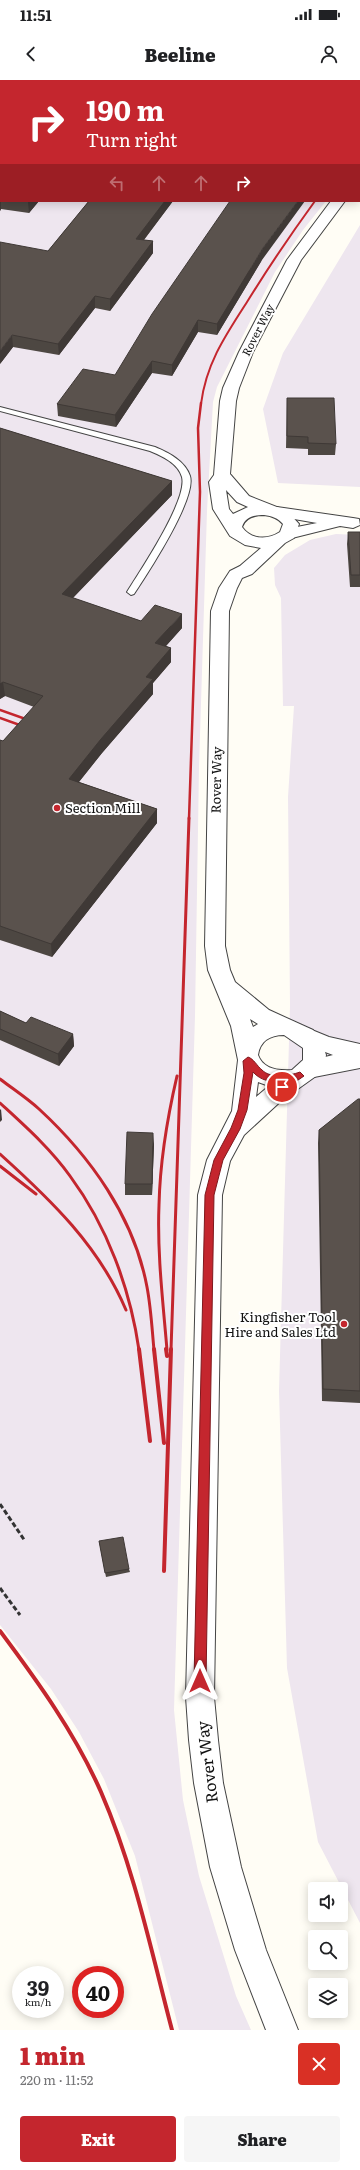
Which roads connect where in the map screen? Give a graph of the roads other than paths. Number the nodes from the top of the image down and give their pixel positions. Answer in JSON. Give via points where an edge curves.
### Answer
{"nodes":[{"id":1,"x":337,"y":202,"type":"edge"},
{"id":2,"x":0,"y":409,"type":"edge"},
{"id":3,"x":222,"y":475,"type":"junction"},
{"id":4,"x":272,"y":511,"type":"junction"},
{"id":5,"x":357,"y":523,"type":"edge"},
{"id":6,"x":238,"y":534,"type":"junction"},
{"id":7,"x":283,"y":538,"type":"junction"},
{"id":8,"x":236,"y":575,"type":"junction"},
{"id":9,"x":132,"y":592,"type":"dead end"},
{"id":10,"x":228,"y":987,"type":"junction"},
{"id":11,"x":283,"y":1026,"type":"junction"},
{"id":12,"x":306,"y":1036,"type":"junction"},
{"id":13,"x":360,"y":1053,"type":"edge"},
{"id":14,"x":247,"y":1056,"type":"junction"},
{"id":15,"x":360,"y":1059,"type":"edge"},
{"id":16,"x":304,"y":1073,"type":"junction"},
{"id":17,"x":236,"y":1129,"type":"junction"},
{"id":18,"x":282,"y":2030,"type":"edge"}],
"edges":[{"from":1,"to":3,"type":"street","name":"Rover Way","via":[[294,260],[237,372],[228,401]]},
{"from":2,"to":9,"type":"lane","via":[[153,449],[170,457],[182,471],[187,484],[178,510]]},
{"from":3,"to":4,"type":"street","via":[[243,499]]},
{"from":3,"to":6,"type":"street","name":"Rover Way","via":[[217,482],[218,498],[224,513]]},
{"from":4,"to":5,"type":"street"},
{"from":4,"to":6,"type":"street","via":[[259,510],[244,514],[235,522]]},
{"from":4,"to":7,"type":"street","via":[[284,515],[291,524]]},
{"from":5,"to":7,"type":"street","via":[[332,524]]},
{"from":6,"to":7,"type":"street","via":[[246,540],[261,543]]},
{"from":6,"to":8,"type":"street","name":"Rover Way","via":[[242,546],[235,569]]},
{"from":7,"to":8,"type":"street","name":"Rover Way","via":[[246,570]]},
{"from":8,"to":10,"type":"street","name":"Rover Way","via":[[228,588],[220,611],[219,645],[214,931],[217,964]]},
{"from":10,"to":11,"type":"street","name":"Rover Way","via":[[262,1016]]},
{"from":10,"to":14,"type":"street","name":"Rover Way","via":[[242,1026]]},
{"from":11,"to":12,"type":"street","via":[[296,1029]]},
{"from":11,"to":14,"type":"street","via":[[267,1028],[253,1036],[248,1043]]},
{"from":12,"to":13,"type":"street","via":[[324,1044]]},
{"from":12,"to":16,"type":"street","via":[[315,1049],[315,1056]]},
{"from":14,"to":16,"type":"street","via":[[260,1074],[269,1078],[290,1079]]},
{"from":14,"to":17,"type":"street","name":"Rover Way","via":[[246,1091]]},
{"from":15,"to":16,"type":"street","via":[[323,1065]]},
{"from":16,"to":17,"type":"street","name":"Rover Way","via":[[272,1095]]},
{"from":17,"to":18,"type":"street","name":"Rover Way","via":[[219,1160],[210,1195],[200,1649],[201,1724],[209,1790],[227,1876],[255,1962]]}]}
